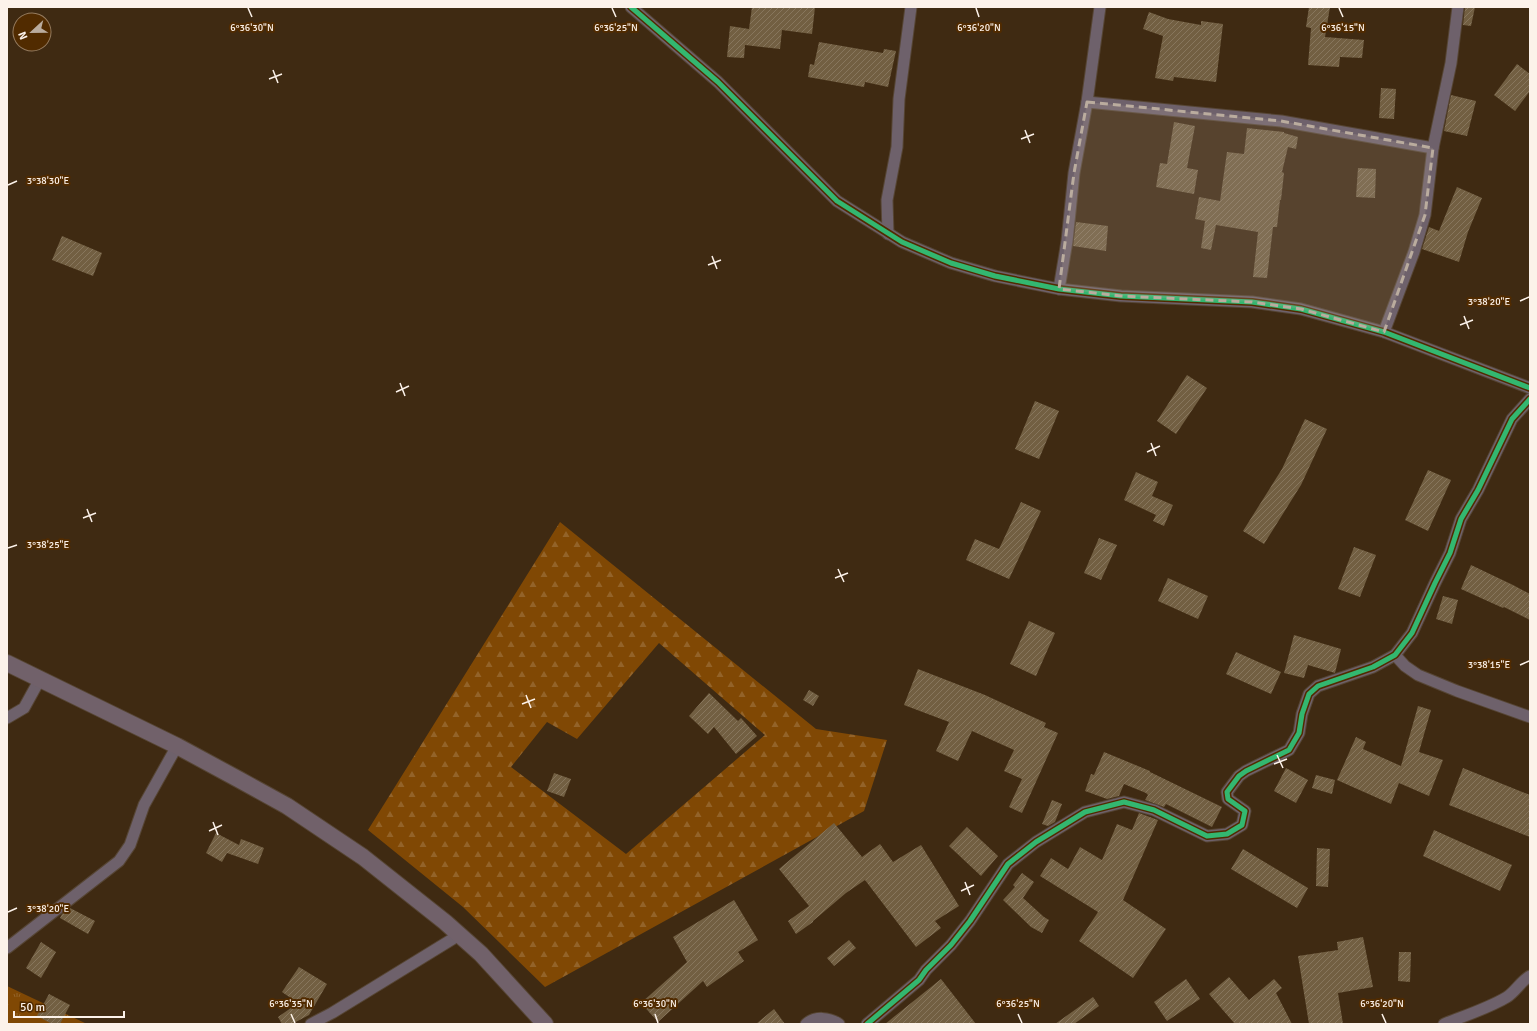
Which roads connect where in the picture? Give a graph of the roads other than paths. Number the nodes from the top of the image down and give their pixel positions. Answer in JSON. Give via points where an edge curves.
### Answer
{"nodes":[{"id":1,"x":631,"y":7,"type":"edge"},
{"id":2,"x":911,"y":7,"type":"edge"},
{"id":3,"x":1100,"y":7,"type":"edge"},
{"id":4,"x":1458,"y":7,"type":"edge"},
{"id":5,"x":1087,"y":102,"type":"junction"},
{"id":6,"x":1433,"y":148,"type":"junction"},
{"id":7,"x":888,"y":234,"type":"junction"},
{"id":8,"x":1059,"y":289,"type":"junction"},
{"id":9,"x":1384,"y":332,"type":"junction"},
{"id":10,"x":1530,"y":388,"type":"edge"},
{"id":11,"x":1530,"y":399,"type":"edge"},
{"id":12,"x":1395,"y":655,"type":"junction"},
{"id":13,"x":7,"y":663,"type":"edge"},
{"id":14,"x":40,"y":679,"type":"junction"},
{"id":15,"x":1530,"y":716,"type":"edge"},
{"id":16,"x":7,"y":718,"type":"edge"},
{"id":17,"x":177,"y":746,"type":"junction"},
{"id":18,"x":459,"y":935,"type":"junction"},
{"id":19,"x":7,"y":948,"type":"edge"},
{"id":20,"x":1530,"y":976,"type":"edge"},
{"id":21,"x":311,"y":1024,"type":"edge"},
{"id":22,"x":545,"y":1024,"type":"edge"},
{"id":23,"x":806,"y":1024,"type":"edge"},
{"id":24,"x":839,"y":1024,"type":"edge"},
{"id":25,"x":867,"y":1024,"type":"edge"},
{"id":26,"x":1444,"y":1024,"type":"edge"}],
"edges":[{"from":1,"to":7,"type":"street","via":[[718,82],[837,201]]},
{"from":2,"to":7,"type":"street","via":[[899,99],[897,147],[887,200]]},
{"from":3,"to":5,"type":"street"},
{"from":4,"to":6,"type":"street","via":[[1451,63]]},
{"from":5,"to":6,"type":"street","via":[[1281,121]]},
{"from":5,"to":8,"type":"street","via":[[1074,173]]},
{"from":6,"to":9,"type":"street","via":[[1425,215]]},
{"from":7,"to":8,"type":"street","via":[[950,263],[995,276]]},
{"from":8,"to":9,"type":"street","via":[[1121,296],[1252,302],[1301,309]]},
{"from":9,"to":10,"type":"street"},
{"from":11,"to":12,"type":"street","via":[[1512,419],[1461,519],[1450,553],[1412,634]]},
{"from":12,"to":15,"type":"street","via":[[1418,675]]},
{"from":12,"to":25,"type":"street","via":[[1373,668],[1318,686],[1309,694],[1299,733],[1289,750],[1246,771],[1227,792],[1228,799],[1245,811],[1242,825],[1227,834],[1207,836],[1154,810],[1124,802],[1085,812],[1036,842],[1008,864],[970,921],[919,980]]},
{"from":13,"to":14,"type":"main road"},
{"from":14,"to":16,"type":"street","via":[[24,708]]},
{"from":14,"to":17,"type":"main road"},
{"from":17,"to":18,"type":"main road","via":[[287,806],[363,857]]},
{"from":17,"to":19,"type":"street","via":[[144,805],[130,845],[119,861]]},
{"from":18,"to":21,"type":"street"},
{"from":18,"to":22,"type":"main road","via":[[481,954]]},
{"from":20,"to":26,"type":"street","via":[[1509,996]]},
{"from":23,"to":24,"type":"street","via":[[822,1018]]}]}
